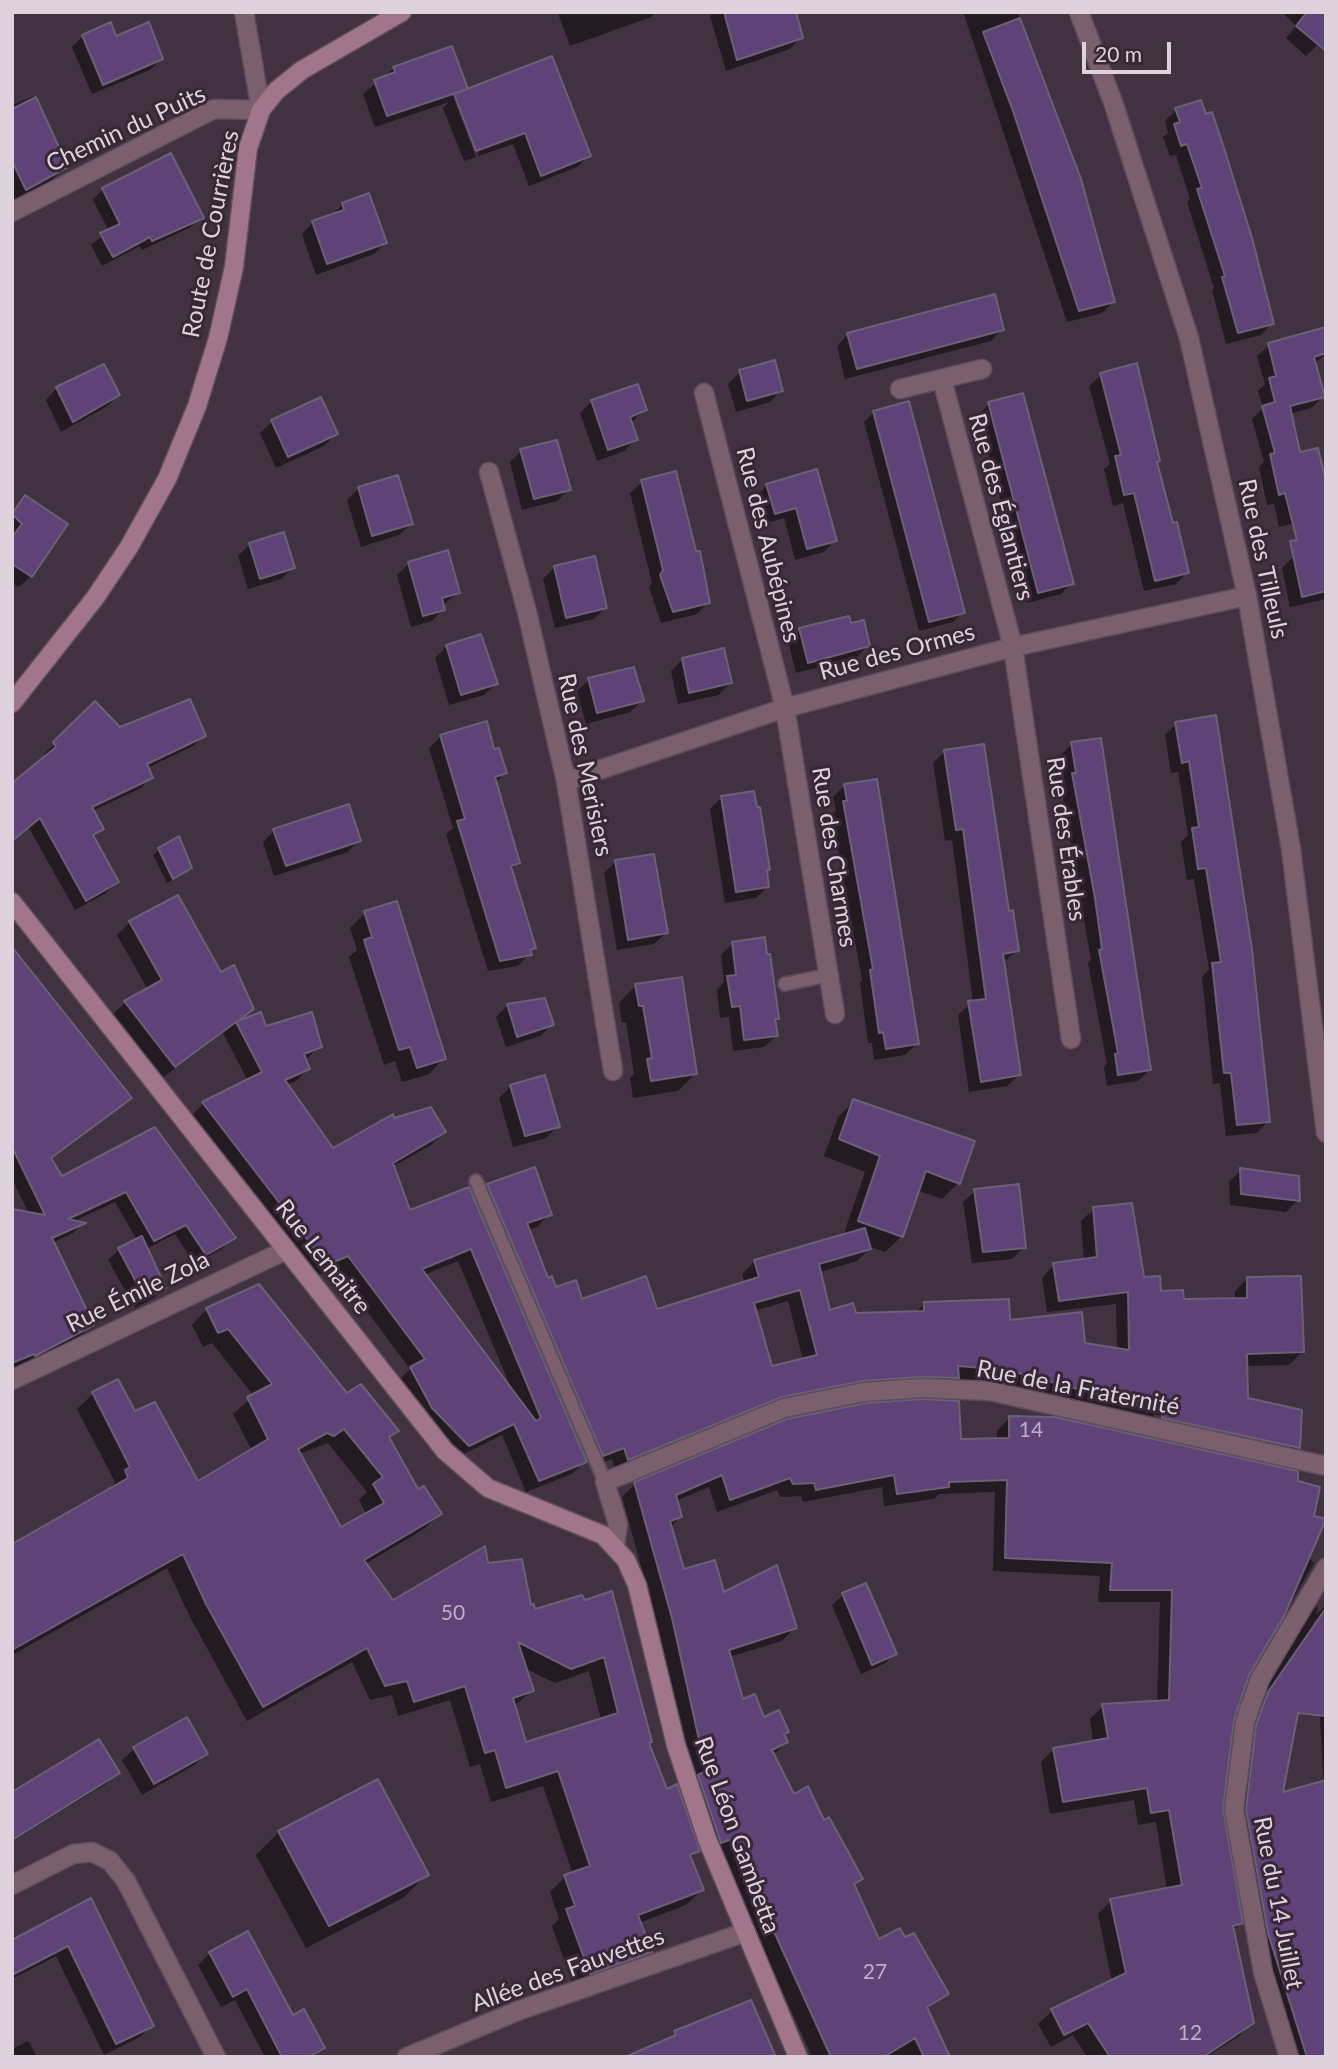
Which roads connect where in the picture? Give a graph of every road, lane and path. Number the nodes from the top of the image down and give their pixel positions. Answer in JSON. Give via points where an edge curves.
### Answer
{"nodes":[{"id":1,"x":244,"y":12,"type":"edge"},
{"id":2,"x":402,"y":12,"type":"edge"},
{"id":3,"x":1079,"y":12,"type":"edge"},
{"id":4,"x":261,"y":110,"type":"junction"},
{"id":5,"x":12,"y":212,"type":"edge"},
{"id":6,"x":982,"y":369,"type":"dead end"},
{"id":7,"x":942,"y":379,"type":"junction"},
{"id":8,"x":900,"y":389,"type":"dead end"},
{"id":9,"x":704,"y":393,"type":"dead end"},
{"id":10,"x":489,"y":472,"type":"dead end"},
{"id":11,"x":1247,"y":596,"type":"junction"},
{"id":12,"x":1013,"y":647,"type":"junction"},
{"id":13,"x":12,"y":703,"type":"edge"},
{"id":14,"x":785,"y":708,"type":"junction"},
{"id":15,"x":566,"y":781,"type":"junction"},
{"id":16,"x":12,"y":902,"type":"edge"},
{"id":17,"x":829,"y":975,"type":"junction"},
{"id":18,"x":785,"y":984,"type":"dead end"},
{"id":19,"x":835,"y":1014,"type":"dead end"},
{"id":20,"x":1071,"y":1039,"type":"dead end"},
{"id":21,"x":613,"y":1071,"type":"dead end"},
{"id":22,"x":1326,"y":1133,"type":"edge"},
{"id":23,"x":476,"y":1181,"type":"dead end"},
{"id":24,"x":286,"y":1250,"type":"junction"},
{"id":25,"x":12,"y":1380,"type":"edge"},
{"id":26,"x":1326,"y":1466,"type":"edge"},
{"id":27,"x":605,"y":1482,"type":"junction"},
{"id":28,"x":615,"y":1545,"type":"junction"},
{"id":29,"x":1326,"y":1568,"type":"edge"},
{"id":30,"x":12,"y":1885,"type":"edge"},
{"id":31,"x":747,"y":1932,"type":"junction"},
{"id":32,"x":216,"y":2057,"type":"edge"},
{"id":33,"x":407,"y":2057,"type":"edge"},
{"id":34,"x":798,"y":2057,"type":"edge"},
{"id":35,"x":1289,"y":2057,"type":"edge"}],
"edges":[{"from":1,"to":4,"type":"street","name":"Route de Courrières"},
{"from":2,"to":4,"type":"street","via":[[302,70]]},
{"from":3,"to":11,"type":"street","name":"Rue des Tilleuls","via":[[1189,338]]},
{"from":4,"to":5,"type":"street","name":"Chemin du Puits","via":[[214,109]]},
{"from":4,"to":13,"type":"street","name":"Route de Courrières","via":[[248,148],[234,267],[218,338],[172,467],[95,598]]},
{"from":6,"to":7,"type":"street"},
{"from":7,"to":8,"type":"street"},
{"from":7,"to":12,"type":"street","name":"Rue des Églantiers"},
{"from":9,"to":14,"type":"street","name":"Rue des Aubépines"},
{"from":10,"to":15,"type":"street","name":"Rue des Merisiers"},
{"from":11,"to":12,"type":"street","name":"Rue des Ormes"},
{"from":11,"to":22,"type":"street","name":"Rue des Tilleuls","via":[[1291,849]]},
{"from":12,"to":14,"type":"street","name":"Rue des Ormes"},
{"from":12,"to":20,"type":"street","name":"Rue des Érables"},
{"from":14,"to":15,"type":"street","name":"Rue des Ormes"},
{"from":14,"to":17,"type":"street","name":"Rue des Charmes"},
{"from":15,"to":21,"type":"street","name":"Rue des Merisiers"},
{"from":16,"to":24,"type":"street","name":"Rue Lemaitre"},
{"from":17,"to":18,"type":"lane"},
{"from":17,"to":19,"type":"street","name":"Rue des Charmes"},
{"from":23,"to":27,"type":"lane"},
{"from":24,"to":25,"type":"street","name":"Rue Émile Zola"},
{"from":24,"to":28,"type":"street","name":"Rue Lemaitre","via":[[421,1423],[470,1474],[488,1488],[603,1535]]},
{"from":26,"to":27,"type":"street","name":"Rue de la Fraternité","via":[[1003,1394],[923,1388],[864,1392],[783,1408]]},
{"from":27,"to":28,"type":"street","via":[[618,1524]]},
{"from":28,"to":31,"type":"street","name":"Rue Léon Gambetta","via":[[637,1585],[676,1745],[707,1839]]},
{"from":29,"to":35,"type":"street","name":"Rue du 14 Juillet","via":[[1260,1679],[1245,1722],[1234,1809],[1263,1972]]},
{"from":30,"to":32,"type":"street","via":[[73,1854],[92,1852],[110,1861],[127,1881]]},
{"from":31,"to":33,"type":"street","name":"Allée des Fauvettes","via":[[520,2010]]},
{"from":31,"to":34,"type":"street","name":"Rue Léon Gambetta"}]}
